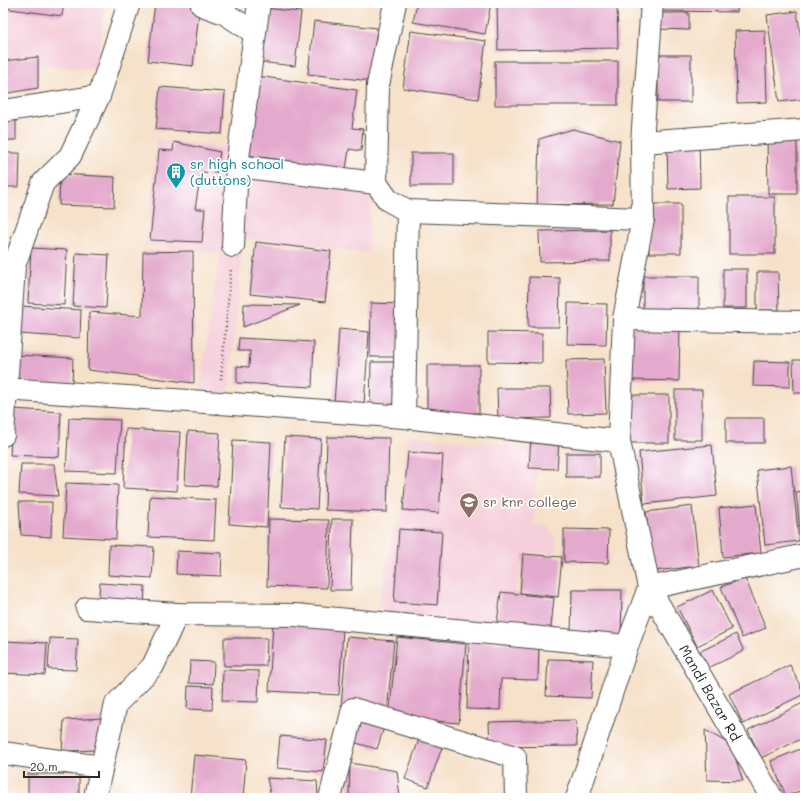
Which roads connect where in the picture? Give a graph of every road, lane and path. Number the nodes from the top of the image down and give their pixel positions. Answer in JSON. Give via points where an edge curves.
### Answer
{"nodes":[{"id":1,"x":129,"y":3,"type":"edge"},
{"id":2,"x":259,"y":3,"type":"edge"},
{"id":3,"x":395,"y":3,"type":"edge"},
{"id":4,"x":652,"y":3,"type":"edge"},
{"id":5,"x":202,"y":5,"type":"dead end"},
{"id":6,"x":255,"y":32,"type":"junction"},
{"id":7,"x":99,"y":96,"type":"junction"},
{"id":8,"x":3,"y":112,"type":"edge"},
{"id":9,"x":805,"y":130,"type":"edge"},
{"id":10,"x":642,"y":142,"type":"junction"},
{"id":11,"x":238,"y":166,"type":"junction"},
{"id":12,"x":376,"y":183,"type":"junction"},
{"id":13,"x":408,"y":211,"type":"junction"},
{"id":14,"x":643,"y":219,"type":"junction"},
{"id":15,"x":233,"y":246,"type":"joint"},
{"id":16,"x":624,"y":319,"type":"junction"},
{"id":17,"x":805,"y":322,"type":"edge"},
{"id":18,"x":5,"y":389,"type":"edge"},
{"id":19,"x":220,"y":403,"type":"junction"},
{"id":20,"x":404,"y":417,"type":"junction"},
{"id":21,"x":3,"y":435,"type":"edge"},
{"id":22,"x":619,"y":440,"type":"junction"},
{"id":23,"x":805,"y":555,"type":"edge"},
{"id":24,"x":649,"y":588,"type":"junction"},
{"id":25,"x":87,"y":608,"type":"dead end"},
{"id":26,"x":177,"y":614,"type":"junction"},
{"id":27,"x":627,"y":646,"type":"junction"},
{"id":28,"x":3,"y":753,"type":"edge"},
{"id":29,"x":101,"y":767,"type":"junction"},
{"id":30,"x":97,"y":798,"type":"edge"},
{"id":31,"x":330,"y":798,"type":"edge"},
{"id":32,"x":516,"y":798,"type":"edge"},
{"id":33,"x":577,"y":798,"type":"edge"},
{"id":34,"x":772,"y":798,"type":"edge"}],
"edges":[{"from":1,"to":7,"type":"street"},
{"from":2,"to":6,"type":"street"},
{"from":3,"to":12,"type":"street","via":[[378,85]]},
{"from":4,"to":10,"type":"street"},
{"from":5,"to":6,"type":"street","via":[[224,13]]},
{"from":6,"to":11,"type":"street"},
{"from":7,"to":8,"type":"street"},
{"from":7,"to":18,"type":"street","via":[[70,156],[43,183],[14,266]]},
{"from":9,"to":10,"type":"street"},
{"from":10,"to":14,"type":"street"},
{"from":11,"to":12,"type":"street"},
{"from":11,"to":15,"type":"street"},
{"from":12,"to":13,"type":"street","via":[[388,200]]},
{"from":13,"to":14,"type":"street"},
{"from":13,"to":20,"type":"street"},
{"from":14,"to":16,"type":"street"},
{"from":15,"to":19,"type":"path"},
{"from":16,"to":17,"type":"street"},
{"from":16,"to":22,"type":"street"},
{"from":18,"to":19,"type":"street"},
{"from":18,"to":21,"type":"street"},
{"from":19,"to":20,"type":"street"},
{"from":20,"to":22,"type":"street"},
{"from":22,"to":24,"type":"street"},
{"from":23,"to":24,"type":"street"},
{"from":24,"to":27,"type":"street"},
{"from":24,"to":34,"type":"street","name":"Mandi Bazar Rd"},
{"from":25,"to":26,"type":"street"},
{"from":26,"to":27,"type":"street","via":[[295,615]]},
{"from":26,"to":29,"type":"street","via":[[153,666],[116,704]]},
{"from":27,"to":33,"type":"street"},
{"from":28,"to":29,"type":"street"},
{"from":29,"to":30,"type":"street"},
{"from":31,"to":32,"type":"street","via":[[353,709],[515,757]]}]}
